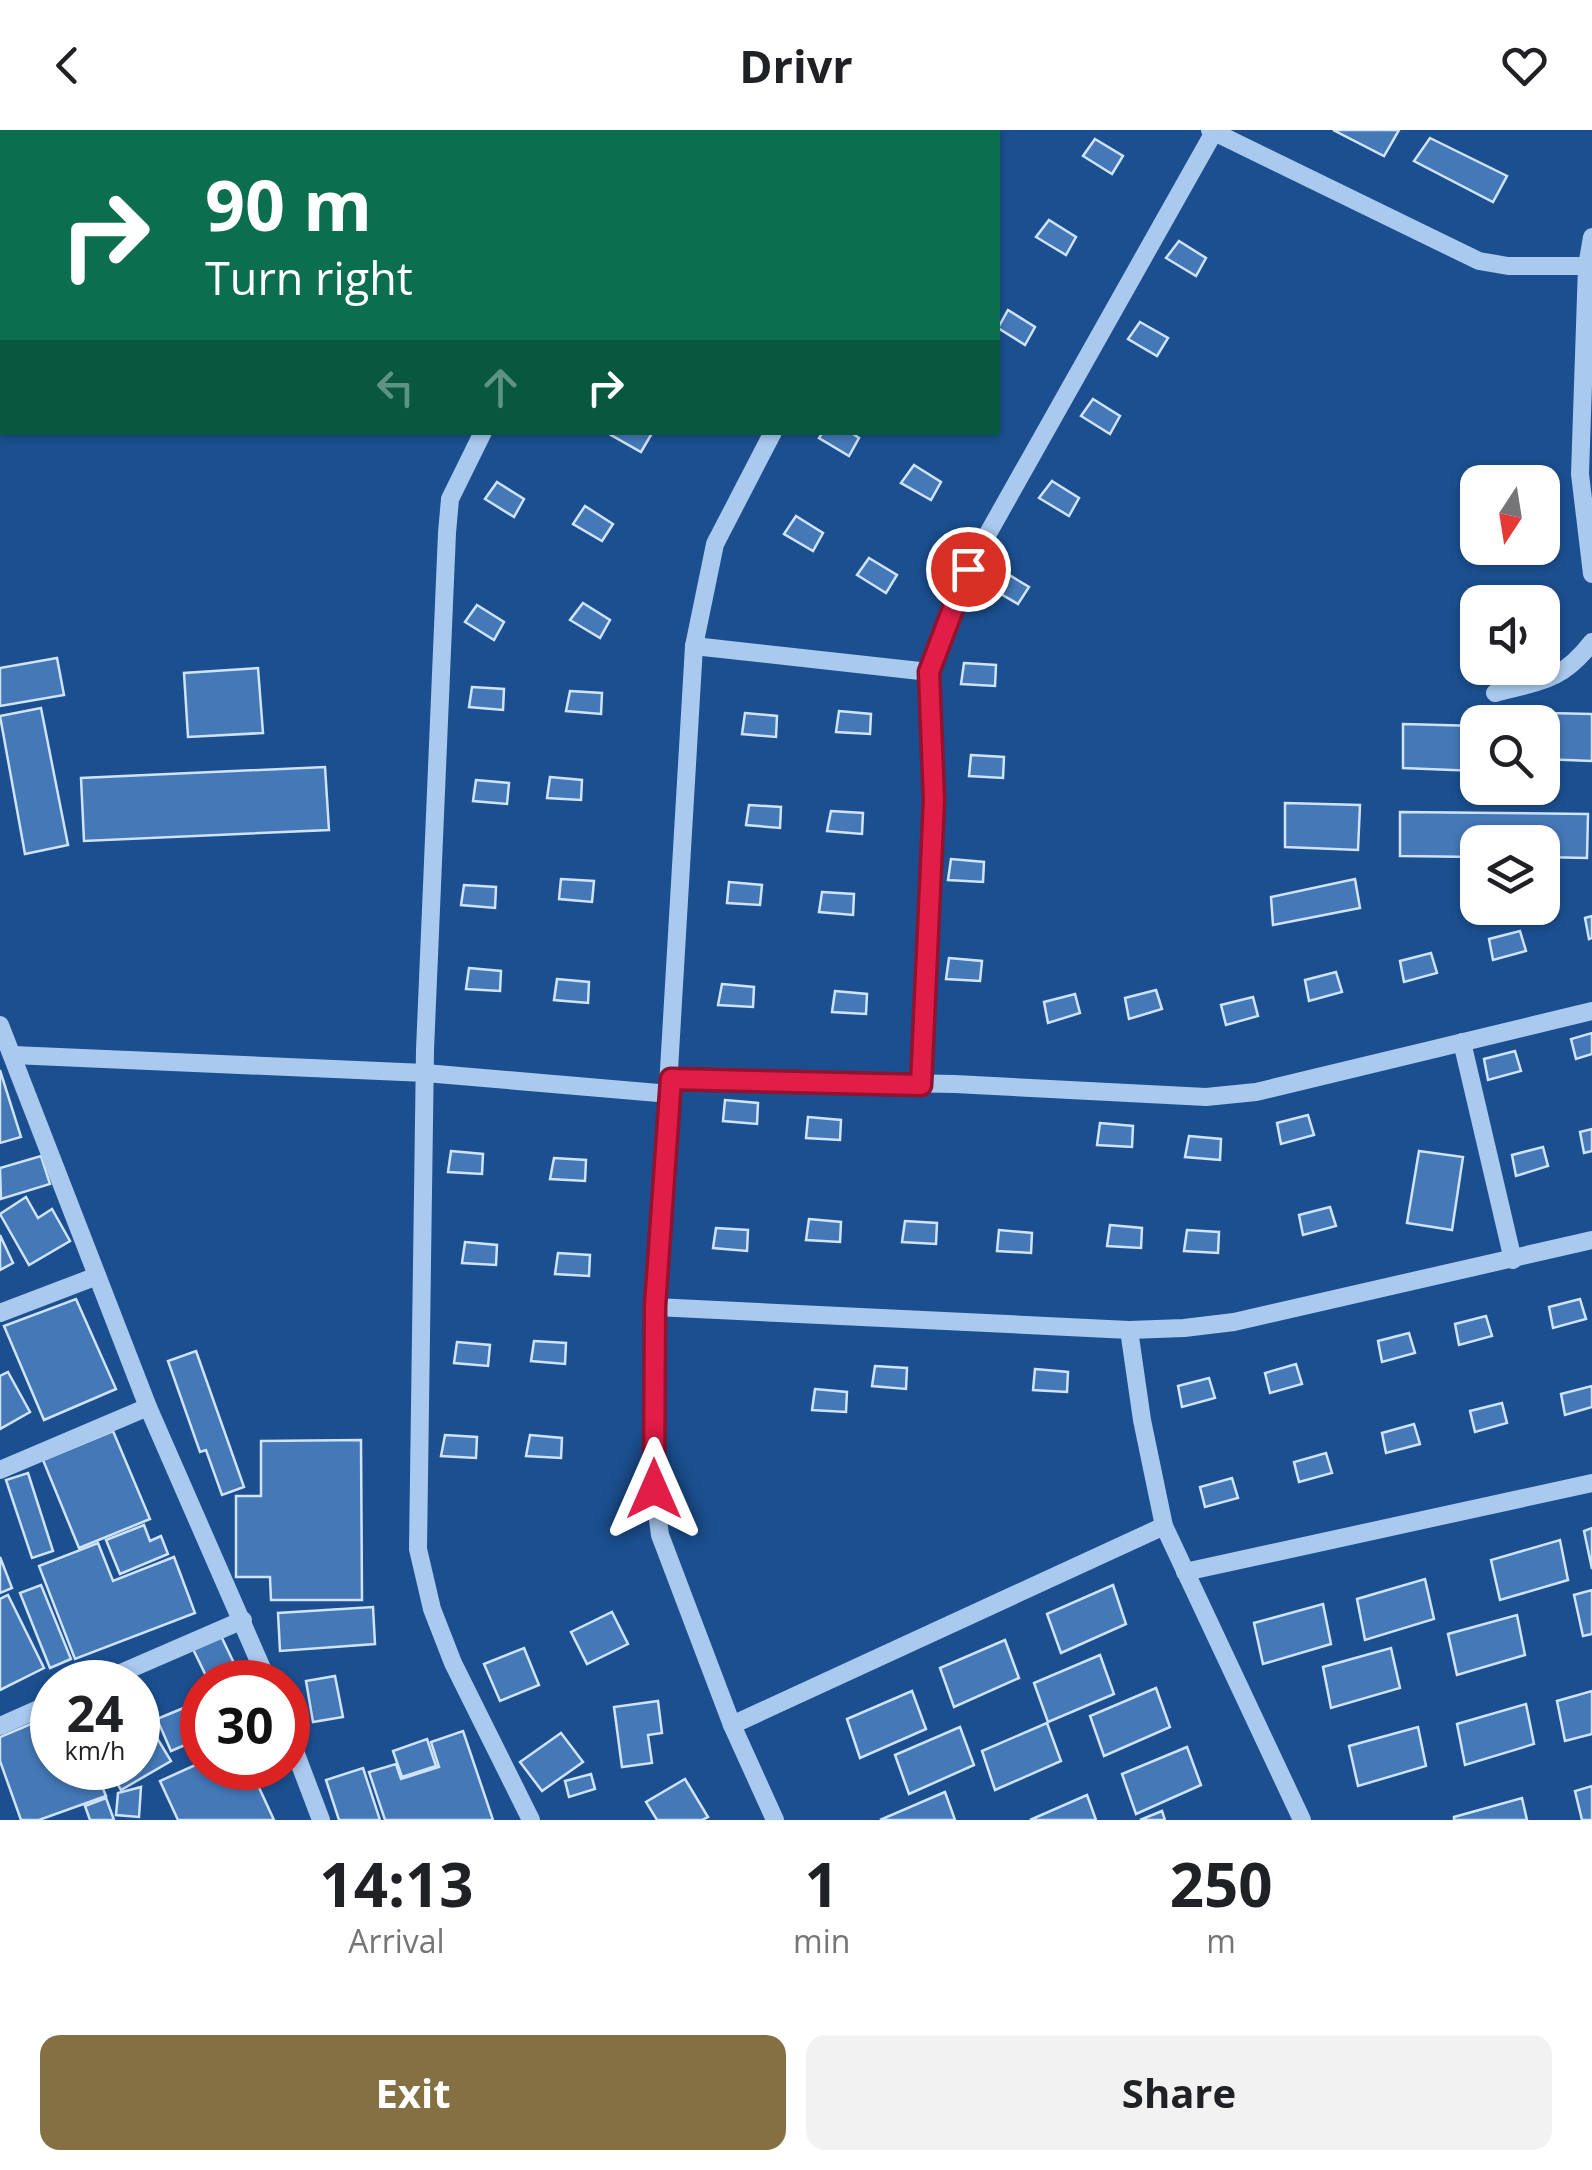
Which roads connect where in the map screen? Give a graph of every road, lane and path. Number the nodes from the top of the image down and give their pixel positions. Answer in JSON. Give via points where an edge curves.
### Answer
{"nodes":[{"id":1,"x":1212,"y":131,"type":"edge"},
{"id":2,"x":1592,"y":237,"type":"edge"},
{"id":3,"x":1589,"y":266,"type":"edge"},
{"id":4,"x":482,"y":435,"type":"edge"},
{"id":5,"x":772,"y":435,"type":"edge"},
{"id":6,"x":1592,"y":574,"type":"edge"},
{"id":7,"x":1592,"y":642,"type":"edge"},
{"id":8,"x":694,"y":646,"type":"junction"},
{"id":9,"x":929,"y":672,"type":"junction"},
{"id":10,"x":1496,"y":692,"type":"dead end"},
{"id":11,"x":1592,"y":1011,"type":"edge"},
{"id":12,"x":0,"y":1025,"type":"edge"},
{"id":13,"x":1462,"y":1042,"type":"junction"},
{"id":14,"x":13,"y":1055,"type":"junction"},
{"id":15,"x":425,"y":1073,"type":"junction"},
{"id":16,"x":921,"y":1085,"type":"junction"},
{"id":17,"x":670,"y":1087,"type":"junction"},
{"id":18,"x":1592,"y":1240,"type":"edge"},
{"id":19,"x":1513,"y":1260,"type":"junction"},
{"id":20,"x":97,"y":1276,"type":"junction"},
{"id":21,"x":655,"y":1306,"type":"junction"},
{"id":22,"x":0,"y":1313,"type":"edge"},
{"id":23,"x":1129,"y":1330,"type":"junction"},
{"id":24,"x":148,"y":1407,"type":"junction"},
{"id":25,"x":0,"y":1470,"type":"edge"},
{"id":26,"x":1592,"y":1482,"type":"edge"},
{"id":27,"x":1164,"y":1526,"type":"junction"},
{"id":28,"x":1185,"y":1572,"type":"junction"},
{"id":29,"x":244,"y":1620,"type":"junction"},
{"id":30,"x":151,"y":1660,"type":"edge"},
{"id":31,"x":259,"y":1660,"type":"edge"},
{"id":32,"x":30,"y":1713,"type":"edge"},
{"id":33,"x":732,"y":1725,"type":"junction"},
{"id":34,"x":0,"y":1726,"type":"edge"},
{"id":35,"x":310,"y":1789,"type":"edge"},
{"id":36,"x":322,"y":1820,"type":"edge"},
{"id":37,"x":530,"y":1820,"type":"edge"},
{"id":38,"x":775,"y":1820,"type":"edge"},
{"id":39,"x":1302,"y":1820,"type":"edge"}],
"edges":[{"from":1,"to":3,"type":"street","via":[[1479,261]]},
{"from":1,"to":9,"type":"street","via":[[968,569]]},
{"from":2,"to":3,"type":"street"},
{"from":3,"to":6,"type":"street","via":[[1580,474]]},
{"from":4,"to":15,"type":"street","via":[[450,499],[447,532]]},
{"from":5,"to":8,"type":"street","via":[[715,544]]},
{"from":7,"to":10,"type":"street","via":[[1574,666]]},
{"from":8,"to":9,"type":"street"},
{"from":8,"to":17,"type":"street"},
{"from":9,"to":16,"type":"street","via":[[934,800]]},
{"from":11,"to":13,"type":"street"},
{"from":12,"to":14,"type":"street"},
{"from":13,"to":16,"type":"street","via":[[1256,1092],[1206,1097]]},
{"from":13,"to":19,"type":"street"},
{"from":14,"to":15,"type":"street"},
{"from":14,"to":20,"type":"street"},
{"from":15,"to":17,"type":"street"},
{"from":15,"to":37,"type":"street","via":[[418,1549],[453,1663]]},
{"from":16,"to":17,"type":"street"},
{"from":17,"to":21,"type":"street"},
{"from":18,"to":19,"type":"street"},
{"from":19,"to":23,"type":"street","via":[[1234,1322]]},
{"from":20,"to":22,"type":"street"},
{"from":20,"to":24,"type":"street"},
{"from":21,"to":23,"type":"street"},
{"from":21,"to":33,"type":"street","via":[[654,1489],[660,1534]]},
{"from":23,"to":27,"type":"street"},
{"from":24,"to":25,"type":"street"},
{"from":24,"to":29,"type":"street"},
{"from":26,"to":28,"type":"street"},
{"from":27,"to":28,"type":"street"},
{"from":27,"to":33,"type":"street"},
{"from":28,"to":39,"type":"street"},
{"from":29,"to":30,"type":"street"},
{"from":29,"to":31,"type":"street"},
{"from":32,"to":34,"type":"street"},
{"from":33,"to":38,"type":"street"},
{"from":35,"to":36,"type":"street"}]}
